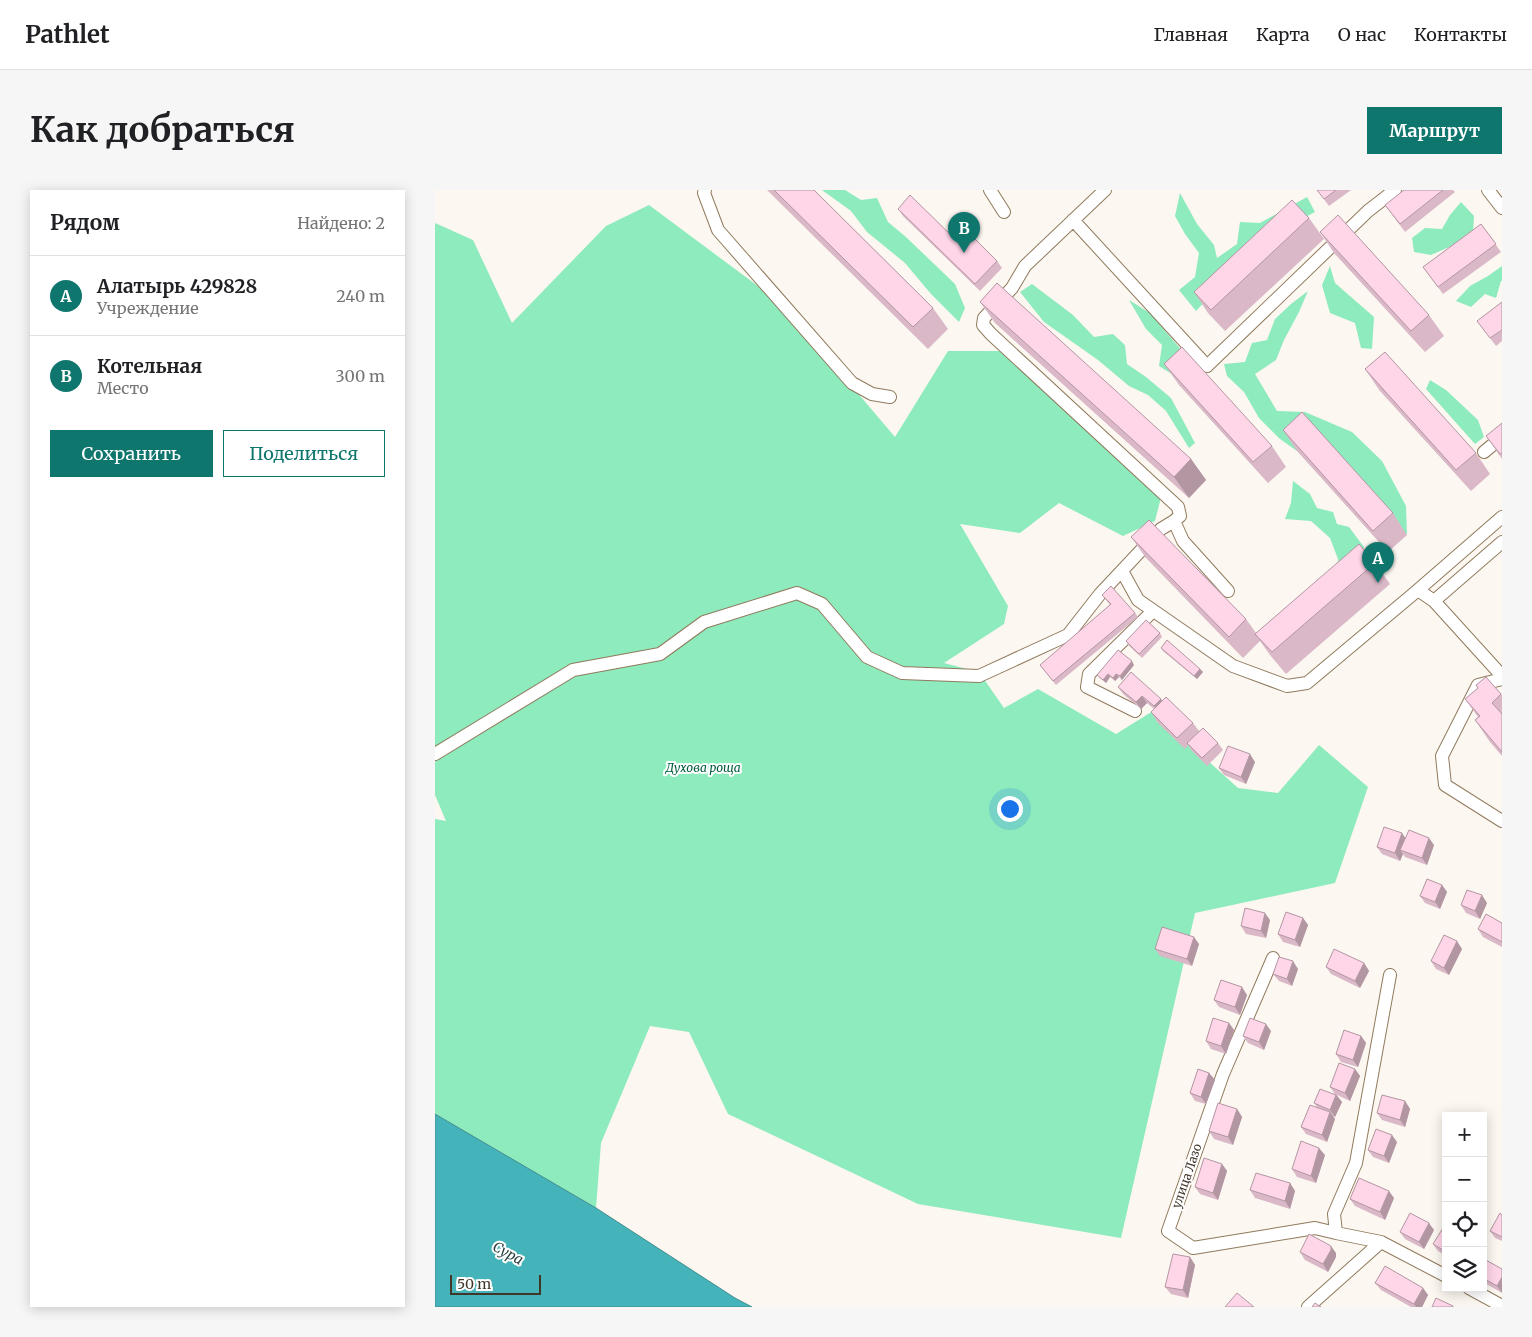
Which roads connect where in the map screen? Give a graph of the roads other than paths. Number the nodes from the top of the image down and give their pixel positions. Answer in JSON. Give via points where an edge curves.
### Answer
{"nodes":[{"id":1,"x":705,"y":190,"type":"edge"},
{"id":2,"x":989,"y":190,"type":"edge"},
{"id":3,"x":1105,"y":190,"type":"edge"},
{"id":4,"x":1395,"y":190,"type":"edge"},
{"id":5,"x":1488,"y":190,"type":"edge"},
{"id":6,"x":1502,"y":208,"type":"edge"},
{"id":7,"x":1004,"y":212,"type":"dead end"},
{"id":8,"x":1073,"y":220,"type":"junction"},
{"id":9,"x":890,"y":397,"type":"dead end"},
{"id":10,"x":1502,"y":437,"type":"edge"},
{"id":11,"x":1484,"y":452,"type":"edge"},
{"id":12,"x":1502,"y":517,"type":"edge"},
{"id":13,"x":1174,"y":521,"type":"junction"},
{"id":14,"x":1502,"y":542,"type":"edge"},
{"id":15,"x":1122,"y":571,"type":"junction"},
{"id":16,"x":1418,"y":590,"type":"junction"},
{"id":17,"x":1228,"y":591,"type":"dead end"},
{"id":18,"x":1434,"y":601,"type":"junction"},
{"id":19,"x":1153,"y":611,"type":"junction"},
{"id":20,"x":1502,"y":677,"type":"edge"},
{"id":21,"x":1135,"y":712,"type":"dead end"},
{"id":22,"x":435,"y":754,"type":"edge"},
{"id":23,"x":1502,"y":821,"type":"edge"},
{"id":24,"x":1273,"y":958,"type":"dead end"},
{"id":25,"x":1390,"y":975,"type":"dead end"},
{"id":26,"x":1336,"y":1233,"type":"junction"},
{"id":27,"x":1381,"y":1242,"type":"junction"},
{"id":28,"x":1442,"y":1274,"type":"edge"},
{"id":29,"x":1476,"y":1292,"type":"edge"},
{"id":30,"x":1502,"y":1306,"type":"edge"},
{"id":31,"x":1308,"y":1307,"type":"edge"}],
"edges":[{"from":1,"to":9,"type":"street","via":[[718,230],[852,383],[872,394]]},
{"from":2,"to":7,"type":"street"},
{"from":3,"to":8,"type":"street"},
{"from":4,"to":8,"type":"street","via":[[1368,211],[1207,366]]},
{"from":5,"to":6,"type":"street"},
{"from":8,"to":13,"type":"street","via":[[1025,266],[1012,288],[983,318],[983,325],[1178,507],[1180,516]]},
{"from":10,"to":11,"type":"street"},
{"from":12,"to":16,"type":"street"},
{"from":13,"to":15,"type":"street","via":[[1161,529]]},
{"from":13,"to":17,"type":"street","via":[[1183,541]]},
{"from":14,"to":18,"type":"street"},
{"from":15,"to":19,"type":"street","via":[[1138,600]]},
{"from":15,"to":22,"type":"street","via":[[1068,635],[979,676],[902,673],[867,657],[822,604],[797,593],[704,622],[660,654],[573,670]]},
{"from":16,"to":18,"type":"street"},
{"from":16,"to":19,"type":"street","via":[[1307,683],[1287,686],[1233,666]]},
{"from":18,"to":20,"type":"street"},
{"from":19,"to":21,"type":"street","via":[[1089,674],[1087,687]]},
{"from":20,"to":23,"type":"street","via":[[1479,685],[1442,756],[1445,785]]},
{"from":24,"to":26,"type":"street","name":"улица Лазо","via":[[1223,1074],[1168,1231],[1193,1248],[1315,1228]]},
{"from":25,"to":26,"type":"street","via":[[1356,1163],[1334,1214]]},
{"from":26,"to":27,"type":"street","name":"улица Лазо"},
{"from":27,"to":28,"type":"street","name":"улица Лазо"},
{"from":27,"to":31,"type":"street"},
{"from":29,"to":30,"type":"street"}]}
